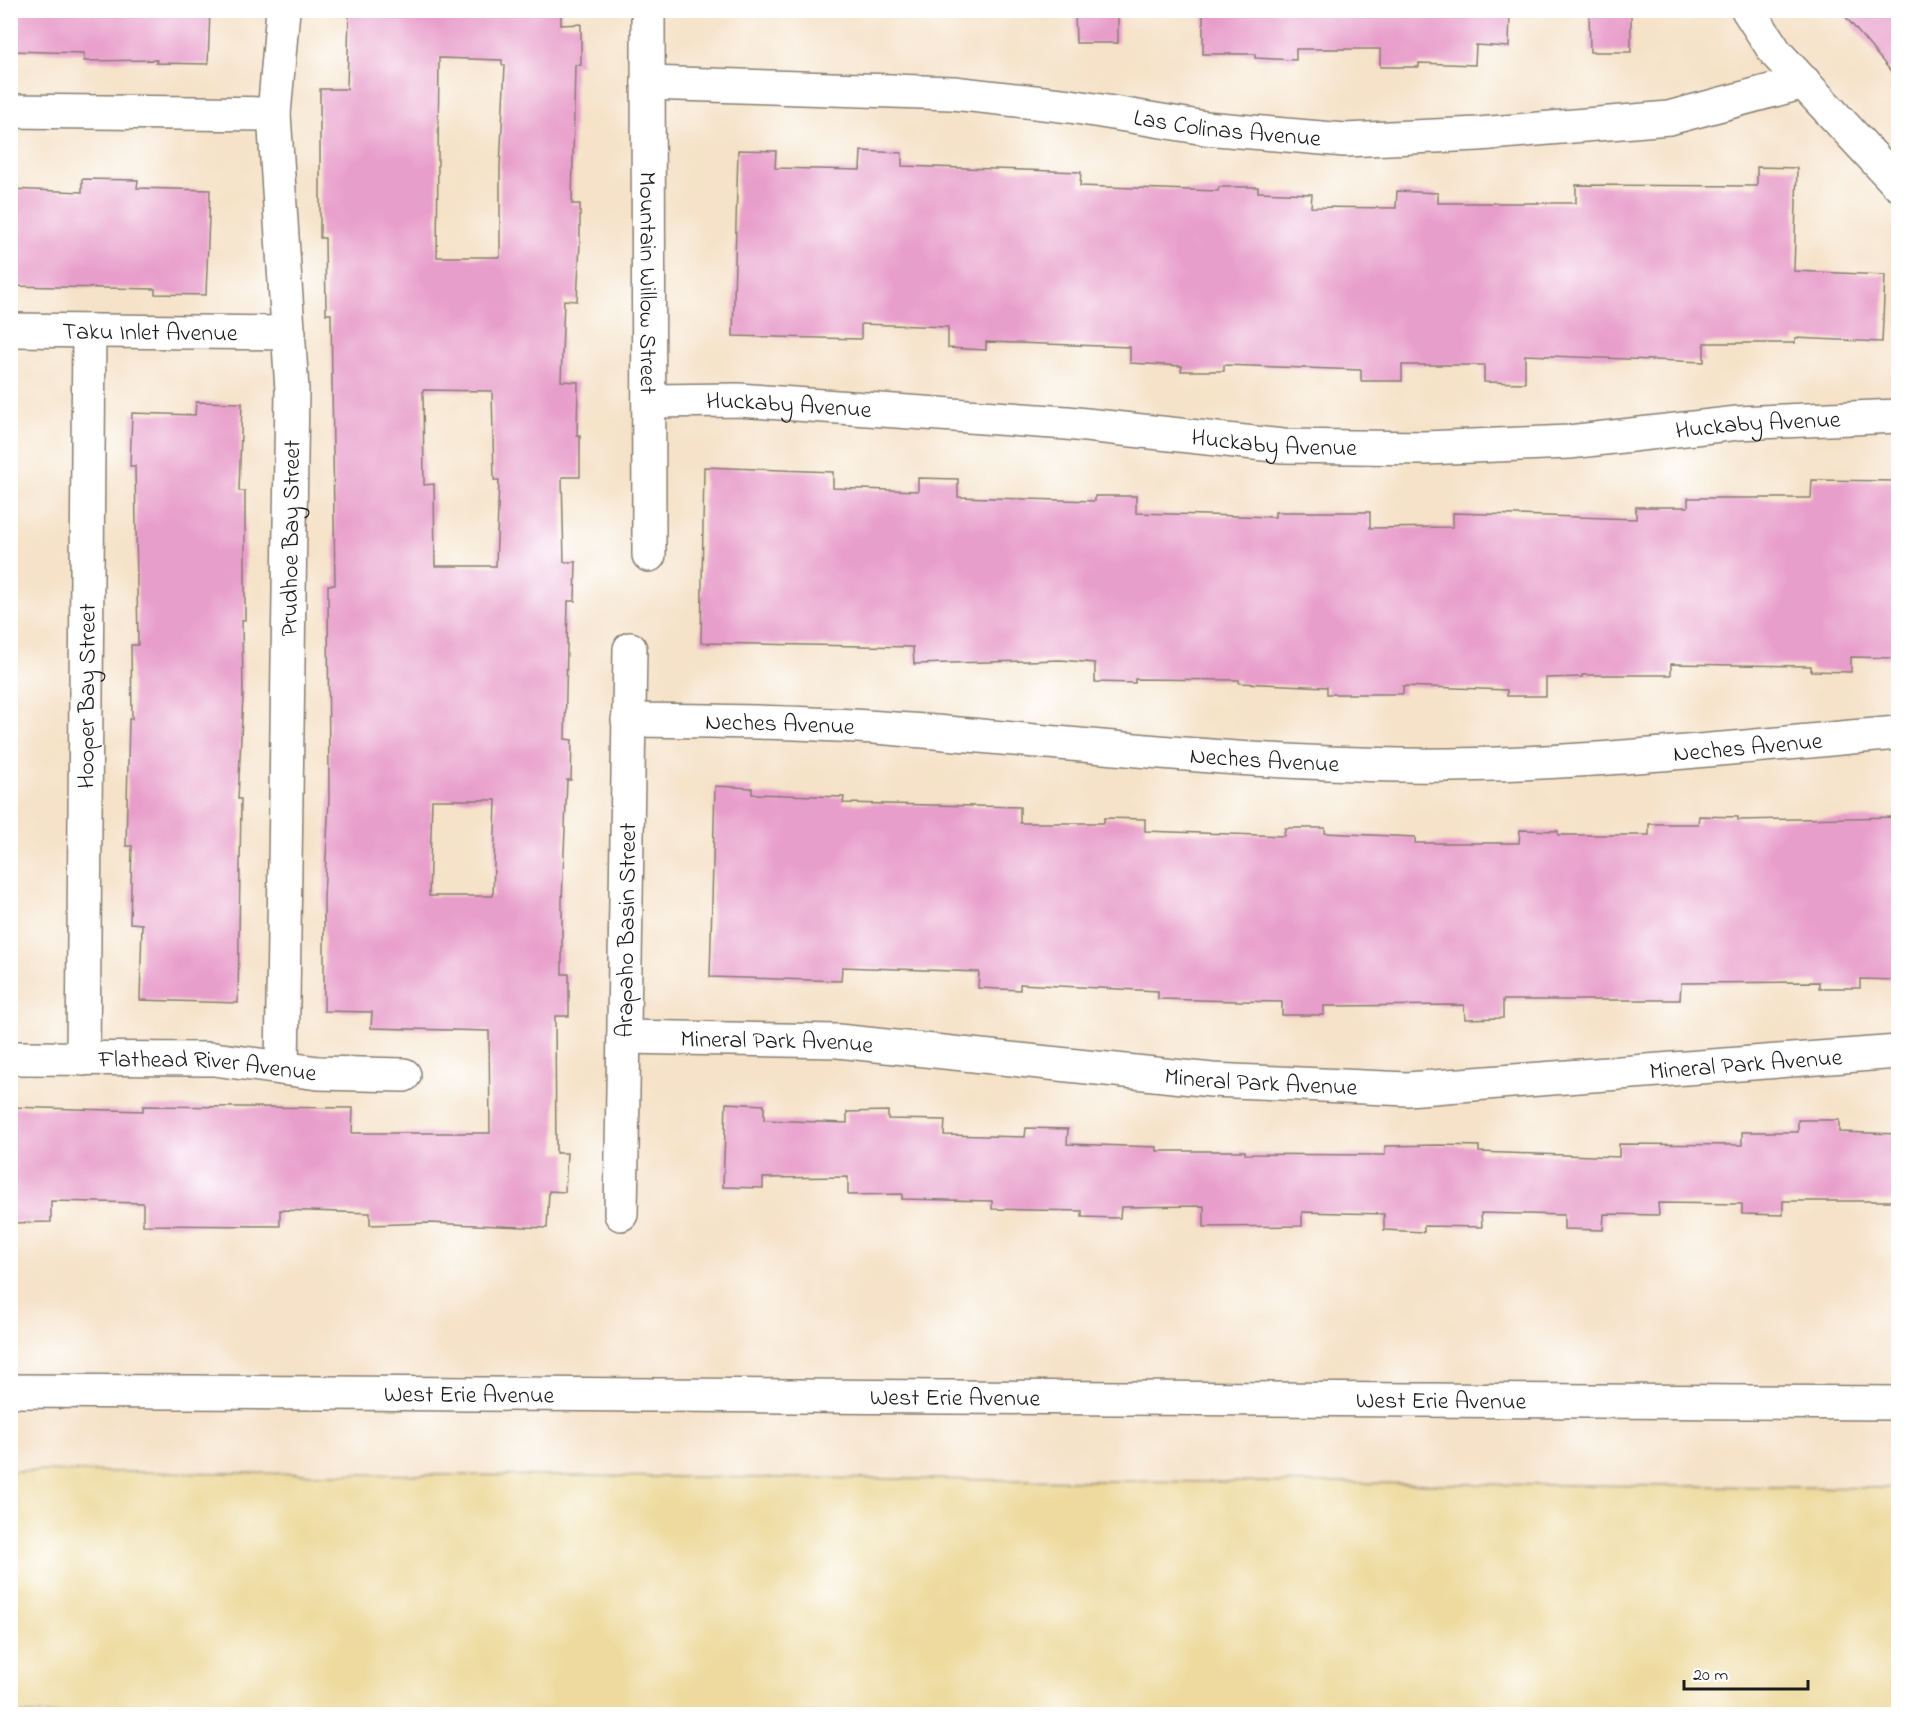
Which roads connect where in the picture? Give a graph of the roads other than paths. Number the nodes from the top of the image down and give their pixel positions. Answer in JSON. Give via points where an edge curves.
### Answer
{"nodes":[{"id":1,"x":283,"y":10,"type":"edge"},
{"id":2,"x":648,"y":10,"type":"edge"},
{"id":3,"x":1748,"y":10,"type":"edge"},
{"id":4,"x":1804,"y":82,"type":"junction"},
{"id":5,"x":648,"y":83,"type":"junction"},
{"id":6,"x":10,"y":111,"type":"edge"},
{"id":7,"x":274,"y":114,"type":"junction"},
{"id":8,"x":1899,"y":184,"type":"edge"},
{"id":9,"x":10,"y":330,"type":"edge"},
{"id":10,"x":89,"y":331,"type":"junction"},
{"id":11,"x":289,"y":333,"type":"junction"},
{"id":12,"x":649,"y":401,"type":"junction"},
{"id":13,"x":1899,"y":416,"type":"edge"},
{"id":14,"x":649,"y":555,"type":"dead end"},
{"id":15,"x":630,"y":649,"type":"dead end"},
{"id":16,"x":628,"y":720,"type":"junction"},
{"id":17,"x":1899,"y":733,"type":"edge"},
{"id":18,"x":624,"y":1037,"type":"junction"},
{"id":19,"x":1899,"y":1052,"type":"edge"},
{"id":20,"x":10,"y":1058,"type":"edge"},
{"id":21,"x":83,"y":1059,"type":"junction"},
{"id":22,"x":282,"y":1068,"type":"junction"},
{"id":23,"x":404,"y":1075,"type":"dead end"},
{"id":24,"x":621,"y":1214,"type":"dead end"},
{"id":25,"x":10,"y":1391,"type":"edge"},
{"id":26,"x":1899,"y":1402,"type":"edge"}],
"edges":[{"from":1,"to":7,"type":"street","name":"Prudhoe Bay Street"},
{"from":2,"to":5,"type":"street","name":"Mountain Willow Street"},
{"from":3,"to":4,"type":"street","via":[[1776,53]]},
{"from":4,"to":5,"type":"street","name":"Las Colinas Avenue","via":[[1669,118],[1479,134],[1345,140],[1205,128],[1070,106],[953,93]]},
{"from":4,"to":8,"type":"street"},
{"from":5,"to":12,"type":"street","name":"Mountain Willow Street"},
{"from":6,"to":7,"type":"street"},
{"from":7,"to":11,"type":"street","name":"Prudhoe Bay Street"},
{"from":9,"to":10,"type":"street","name":"Taku Inlet Avenue"},
{"from":10,"to":11,"type":"street","name":"Taku Inlet Avenue"},
{"from":10,"to":21,"type":"street","name":"Hooper Bay Street"},
{"from":11,"to":22,"type":"street","name":"Prudhoe Bay Street","via":[[292,390]]},
{"from":12,"to":13,"type":"street","name":"Huckaby Avenue","via":[[738,400],[1067,423],[1283,446],[1424,448],[1569,442],[1738,423]]},
{"from":12,"to":14,"type":"street","name":"Mountain Willow Street"},
{"from":15,"to":16,"type":"street","name":"Arapaho Basin Street"},
{"from":16,"to":17,"type":"street","name":"Neches Avenue","via":[[763,721],[908,729],[1157,753],[1410,765],[1608,760]]},
{"from":16,"to":18,"type":"street","name":"Arapaho Basin Street"},
{"from":18,"to":19,"type":"street","name":"Mineral Park Avenue","via":[[838,1041],[1190,1078],[1407,1089]]},
{"from":18,"to":24,"type":"street","name":"Arapaho Basin Street"},
{"from":20,"to":21,"type":"street","name":"Flathead River Avenue"},
{"from":21,"to":22,"type":"street","name":"Flathead River Avenue","via":[[214,1059]]},
{"from":22,"to":23,"type":"street","name":"Flathead River Avenue"},
{"from":25,"to":26,"type":"street","name":"West Erie Avenue"}]}
